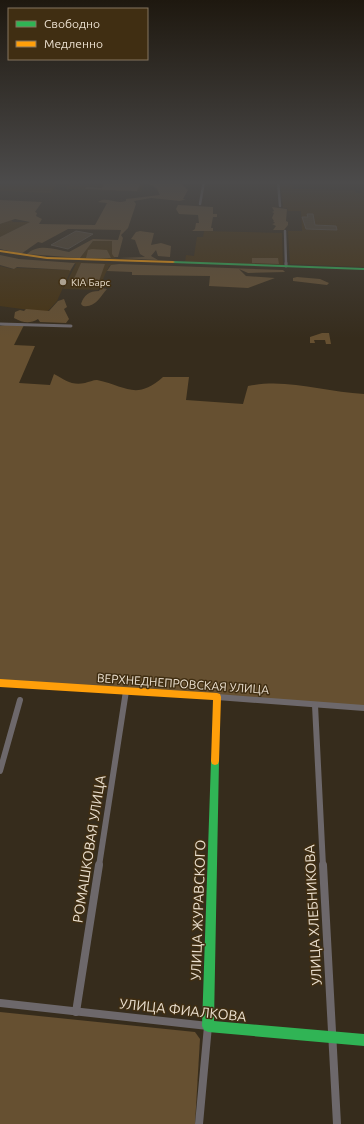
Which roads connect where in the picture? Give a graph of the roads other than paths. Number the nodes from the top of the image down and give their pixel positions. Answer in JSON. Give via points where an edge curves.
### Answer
{"nodes":[{"id":1,"x":285,"y":233,"type":"edge"},
{"id":2,"x":0,"y":252,"type":"edge"},
{"id":3,"x":231,"y":265,"type":"junction"},
{"id":4,"x":286,"y":266,"type":"junction"},
{"id":5,"x":364,"y":270,"type":"edge"},
{"id":6,"x":0,"y":324,"type":"edge"},
{"id":7,"x":71,"y":326,"type":"dead end"},
{"id":8,"x":0,"y":683,"type":"edge"},
{"id":9,"x":126,"y":690,"type":"junction"},
{"id":10,"x":217,"y":697,"type":"junction"},
{"id":11,"x":20,"y":700,"type":"dead end"},
{"id":12,"x":316,"y":705,"type":"junction"},
{"id":13,"x":364,"y":708,"type":"edge"},
{"id":14,"x":0,"y":771,"type":"edge"},
{"id":15,"x":0,"y":1002,"type":"edge"},
{"id":16,"x":76,"y":1012,"type":"junction"},
{"id":17,"x":208,"y":1026,"type":"junction"},
{"id":18,"x":332,"y":1038,"type":"junction"},
{"id":19,"x":364,"y":1040,"type":"edge"},
{"id":20,"x":199,"y":1124,"type":"edge"},
{"id":21,"x":337,"y":1124,"type":"edge"}],
"edges":[{"from":1,"to":4,"type":"street"},
{"from":2,"to":3,"type":"main road","via":[[53,260]]},
{"from":3,"to":4,"type":"main road"},
{"from":3,"to":5,"type":"main road"},
{"from":4,"to":5,"type":"main road"},
{"from":6,"to":7,"type":"street"},
{"from":8,"to":9,"type":"main road","name":"ВЕРХНЕДНЕПРОВСКАЯ УЛИЦА"},
{"from":9,"to":10,"type":"main road","name":"ВЕРХНЕДНЕПРОВСКАЯ УЛИЦА"},
{"from":9,"to":16,"type":"street","name":"РОМАШКОВАЯ УЛИЦА"},
{"from":10,"to":12,"type":"street","name":"ВЕРХНЕДНЕПРОВСКАЯ УЛИЦА"},
{"from":10,"to":17,"type":"main road","name":"УЛИЦА ЖУРАВСКОГО"},
{"from":11,"to":14,"type":"street"},
{"from":12,"to":13,"type":"street","name":"ВЕРХНЕДНЕПРОВСКАЯ УЛИЦА"},
{"from":12,"to":18,"type":"street","name":"УЛИЦА ХЛЕБНИКОВА"},
{"from":15,"to":16,"type":"street","name":"УЛИЦА ФИАЛКОВА"},
{"from":16,"to":17,"type":"street","name":"УЛИЦА ФИАЛКОВА"},
{"from":17,"to":18,"type":"main road","name":"УЛИЦА ФИАЛКОВА"},
{"from":17,"to":20,"type":"street","name":"УЛИЦА ЖУРАВСКОГО"},
{"from":18,"to":19,"type":"main road","name":"УЛИЦА ФИАЛКОВА"},
{"from":18,"to":21,"type":"street","name":"УЛИЦА ХЛЕБНИКОВА"}]}
